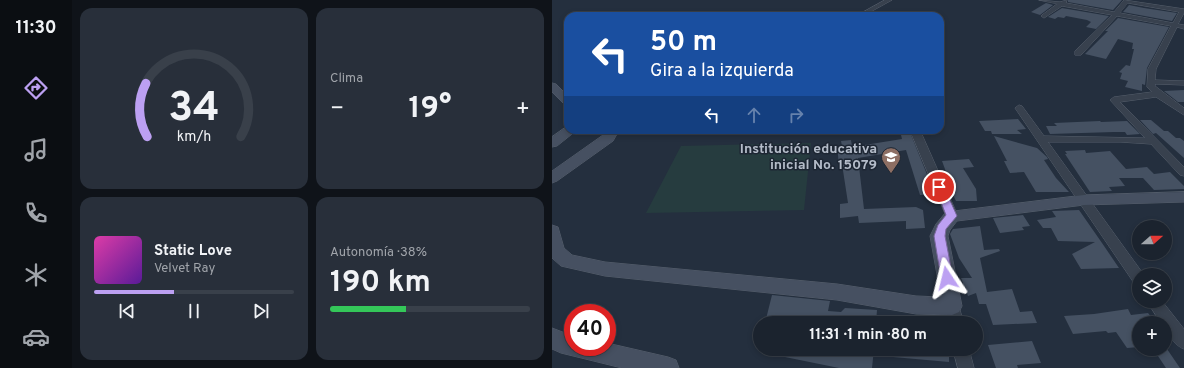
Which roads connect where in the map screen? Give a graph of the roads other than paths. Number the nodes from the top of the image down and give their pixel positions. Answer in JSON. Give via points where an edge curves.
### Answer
{"nodes":[{"id":1,"x":889,"y":0,"type":"edge"},
{"id":2,"x":1042,"y":0,"type":"edge"},
{"id":3,"x":1126,"y":0,"type":"edge"},
{"id":4,"x":1063,"y":2,"type":"edge"},
{"id":5,"x":1183,"y":11,"type":"edge"},
{"id":6,"x":866,"y":12,"type":"edge"},
{"id":7,"x":1116,"y":14,"type":"junction"},
{"id":8,"x":1044,"y":16,"type":"dead end"},
{"id":9,"x":1173,"y":25,"type":"junction"},
{"id":10,"x":1184,"y":27,"type":"edge"},
{"id":11,"x":1078,"y":54,"type":"dead end"},
{"id":12,"x":1152,"y":82,"type":"junction"},
{"id":13,"x":1184,"y":83,"type":"edge"},
{"id":14,"x":552,"y":86,"type":"edge"},
{"id":15,"x":1158,"y":94,"type":"junction"},
{"id":16,"x":564,"y":98,"type":"edge"},
{"id":17,"x":1019,"y":108,"type":"dead end"},
{"id":18,"x":1184,"y":112,"type":"edge"},
{"id":19,"x":565,"y":134,"type":"edge"},
{"id":20,"x":611,"y":134,"type":"edge"},
{"id":21,"x":917,"y":134,"type":"edge"},
{"id":22,"x":1041,"y":139,"type":"junction"},
{"id":23,"x":1152,"y":141,"type":"junction"},
{"id":24,"x":552,"y":143,"type":"edge"},
{"id":25,"x":1184,"y":173,"type":"edge"},
{"id":26,"x":552,"y":178,"type":"edge"},
{"id":27,"x":1184,"y":197,"type":"edge"},
{"id":28,"x":1084,"y":200,"type":"junction"},
{"id":29,"x":952,"y":216,"type":"junction"},
{"id":30,"x":552,"y":230,"type":"edge"},
{"id":31,"x":1132,"y":269,"type":"edge"},
{"id":32,"x":952,"y":306,"type":"junction"},
{"id":33,"x":1159,"y":308,"type":"edge"},
{"id":34,"x":954,"y":316,"type":"edge"},
{"id":35,"x":552,"y":338,"type":"edge"},
{"id":36,"x":1184,"y":342,"type":"edge"},
{"id":37,"x":564,"y":344,"type":"edge"},
{"id":38,"x":616,"y":356,"type":"edge"},
{"id":39,"x":963,"y":356,"type":"edge"},
{"id":40,"x":668,"y":368,"type":"edge"},
{"id":41,"x":966,"y":368,"type":"edge"}],
"edges":[{"from":1,"to":6,"type":"street"},
{"from":2,"to":4,"type":"street"},
{"from":3,"to":5,"type":"street"},
{"from":3,"to":7,"type":"street"},
{"from":4,"to":7,"type":"street"},
{"from":4,"to":8,"type":"street"},
{"from":5,"to":9,"type":"street"},
{"from":7,"to":9,"type":"street"},
{"from":7,"to":11,"type":"street"},
{"from":9,"to":10,"type":"street"},
{"from":9,"to":12,"type":"street","via":[[1152,70]]},
{"from":12,"to":13,"type":"street"},
{"from":12,"to":15,"type":"street","via":[[1151,87]]},
{"from":14,"to":16,"type":"street"},
{"from":15,"to":18,"type":"street"},
{"from":15,"to":23,"type":"street","via":[[1114,100]]},
{"from":17,"to":22,"type":"street"},
{"from":19,"to":24,"type":"street"},
{"from":20,"to":26,"type":"street"},
{"from":21,"to":29,"type":"street"},
{"from":22,"to":23,"type":"street"},
{"from":22,"to":28,"type":"street"},
{"from":23,"to":25,"type":"street"},
{"from":27,"to":28,"type":"street"},
{"from":28,"to":29,"type":"street"},
{"from":28,"to":31,"type":"street"},
{"from":29,"to":32,"type":"street","via":[[939,236]]},
{"from":30,"to":32,"type":"street","via":[[556,251],[567,261],[605,269],[836,292],[916,305]]},
{"from":32,"to":34,"type":"street"},
{"from":33,"to":36,"type":"street"},
{"from":35,"to":37,"type":"street"},
{"from":38,"to":40,"type":"street"},
{"from":39,"to":41,"type":"street"}]}
